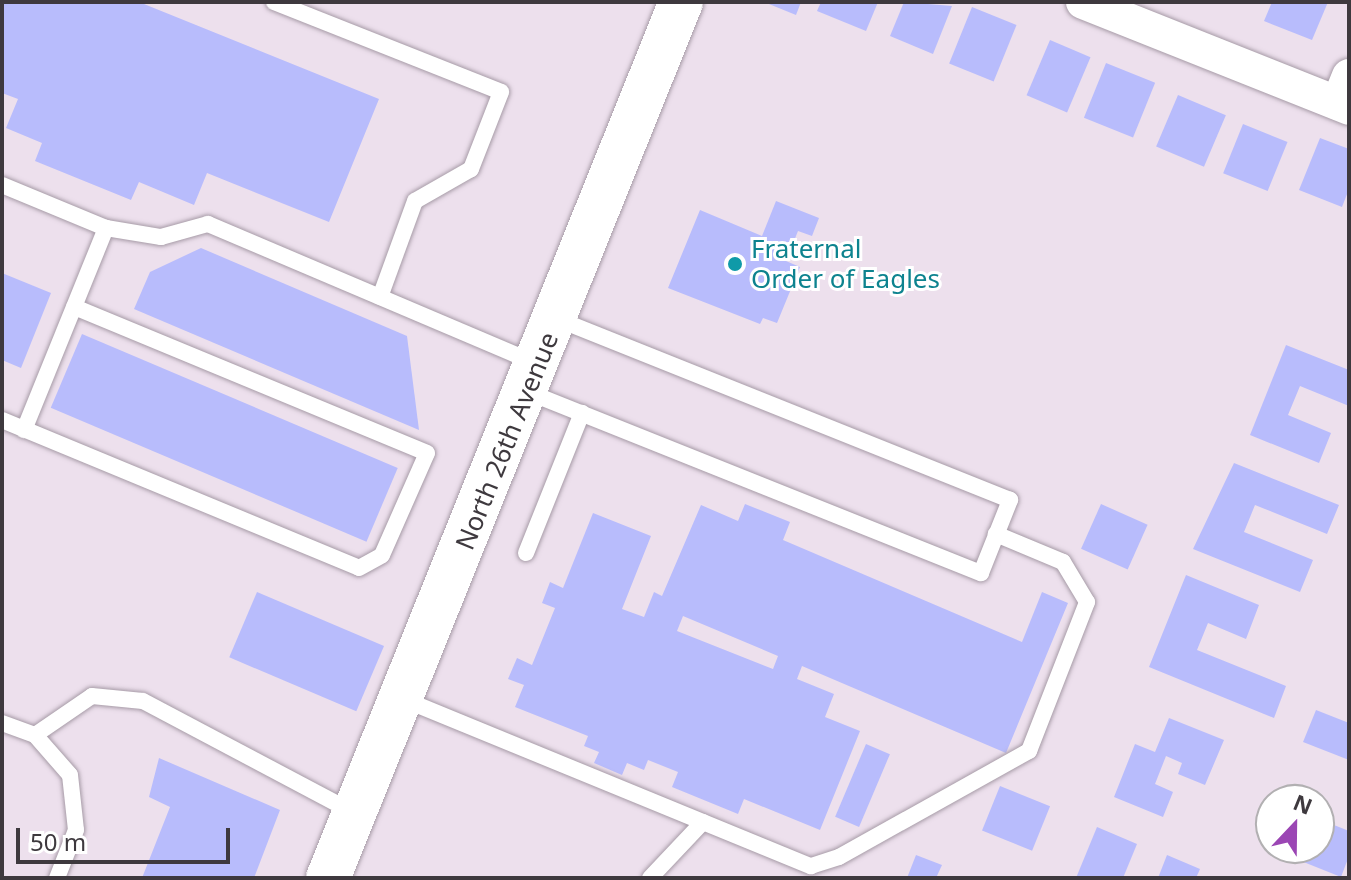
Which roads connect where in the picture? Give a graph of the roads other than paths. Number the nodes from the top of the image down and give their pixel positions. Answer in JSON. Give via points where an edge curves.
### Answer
{"nodes":[{"id":1,"x":274,"y":2,"type":"edge"},
{"id":2,"x":681,"y":2,"type":"edge"},
{"id":3,"x":1083,"y":2,"type":"edge"},
{"id":4,"x":1345,"y":96,"type":"edge"},
{"id":5,"x":2,"y":185,"type":"edge"},
{"id":6,"x":106,"y":228,"type":"junction"},
{"id":7,"x":380,"y":297,"type":"junction"},
{"id":8,"x":74,"y":307,"type":"junction"},
{"id":9,"x":557,"y":319,"type":"junction"},
{"id":10,"x":533,"y":378,"type":"junction"},
{"id":11,"x":582,"y":413,"type":"junction"},
{"id":12,"x":2,"y":420,"type":"edge"},
{"id":13,"x":24,"y":430,"type":"junction"},
{"id":14,"x":996,"y":534,"type":"junction"},
{"id":15,"x":526,"y":553,"type":"dead end"},
{"id":16,"x":402,"y":698,"type":"junction"},
{"id":17,"x":2,"y":723,"type":"edge"},
{"id":18,"x":35,"y":735,"type":"junction"},
{"id":19,"x":355,"y":813,"type":"junction"},
{"id":20,"x":703,"y":822,"type":"junction"},
{"id":21,"x":337,"y":871,"type":"edge"},
{"id":22,"x":57,"y":878,"type":"edge"},
{"id":23,"x":650,"y":878,"type":"edge"}],
"edges":[{"from":1,"to":7,"type":"lane","via":[[501,92],[471,169],[415,201]]},
{"from":2,"to":9,"type":"street","name":"North 26th Avenue"},
{"from":3,"to":4,"type":"street"},
{"from":5,"to":6,"type":"lane"},
{"from":6,"to":7,"type":"lane","via":[[161,237],[208,224]]},
{"from":6,"to":8,"type":"lane"},
{"from":7,"to":10,"type":"lane"},
{"from":8,"to":13,"type":"lane"},
{"from":8,"to":13,"type":"lane","via":[[427,453],[382,555],[359,568]]},
{"from":9,"to":10,"type":"street","name":"North 26th Avenue"},
{"from":9,"to":14,"type":"lane","via":[[1010,500]]},
{"from":10,"to":11,"type":"lane"},
{"from":10,"to":16,"type":"street","name":"North 26th Avenue"},
{"from":11,"to":14,"type":"lane","via":[[981,573]]},
{"from":11,"to":15,"type":"lane"},
{"from":12,"to":13,"type":"lane"},
{"from":14,"to":20,"type":"lane","via":[[1063,562],[1087,602],[1029,751],[839,857],[811,866]]},
{"from":16,"to":19,"type":"street","name":"North 26th Avenue"},
{"from":16,"to":20,"type":"lane"},
{"from":17,"to":18,"type":"lane"},
{"from":18,"to":19,"type":"lane","via":[[92,696],[143,701]]},
{"from":18,"to":22,"type":"lane","via":[[70,775],[76,830]]},
{"from":19,"to":21,"type":"street","name":"North 26th Avenue"},
{"from":20,"to":23,"type":"lane"}]}
